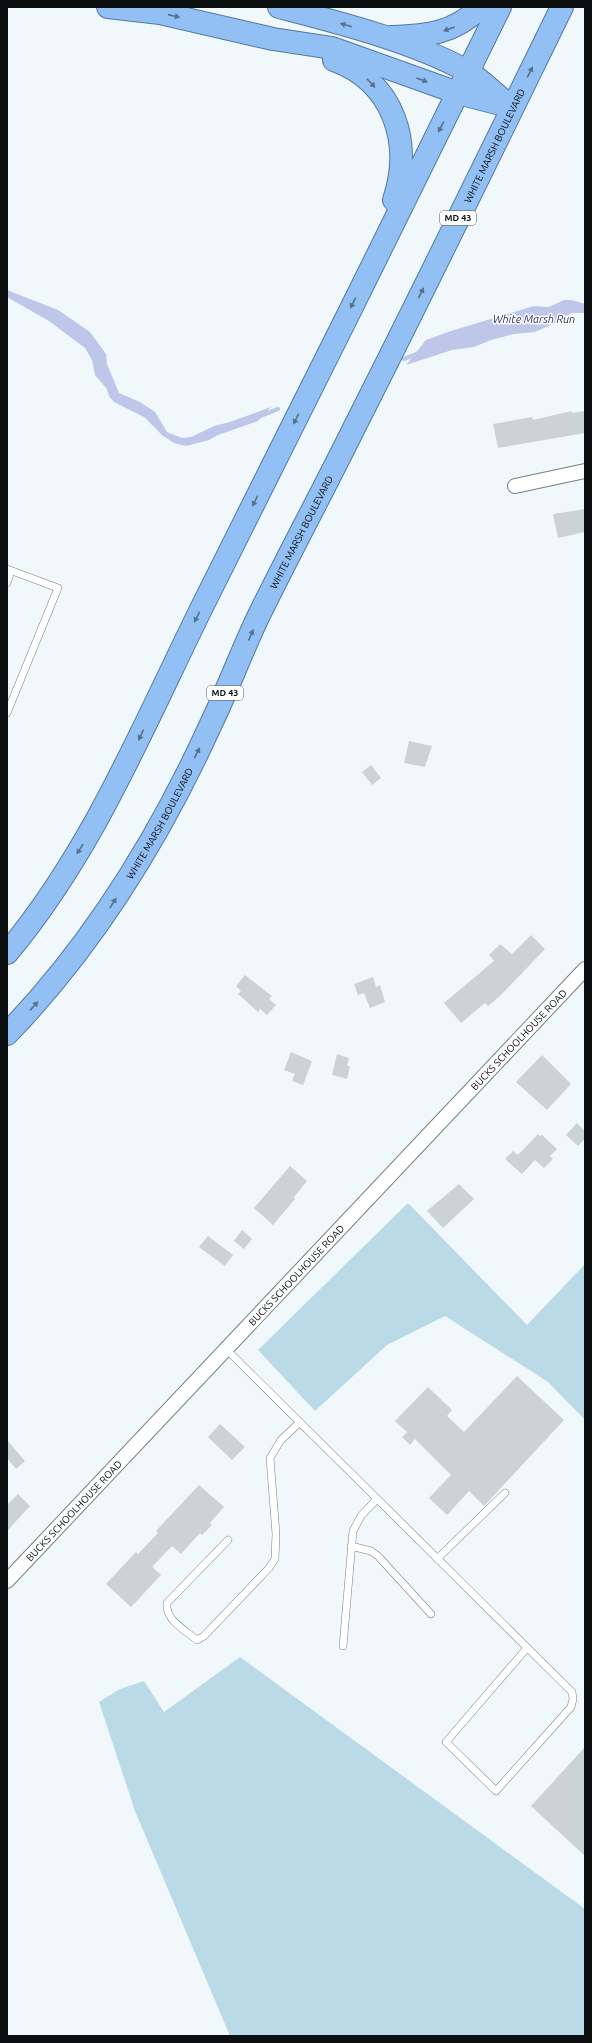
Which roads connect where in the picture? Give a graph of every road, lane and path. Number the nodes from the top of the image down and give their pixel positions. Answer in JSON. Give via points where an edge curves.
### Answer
{"nodes":[{"id":1,"x":108,"y":7,"type":"edge"},
{"id":2,"x":279,"y":7,"type":"edge"},
{"id":3,"x":481,"y":7,"type":"edge"},
{"id":4,"x":500,"y":7,"type":"edge"},
{"id":5,"x":562,"y":7,"type":"edge"},
{"id":6,"x":384,"y":37,"type":"junction"},
{"id":7,"x":273,"y":39,"type":"junction"},
{"id":8,"x":468,"y":72,"type":"junction"},
{"id":9,"x":458,"y":93,"type":"junction"},
{"id":10,"x":512,"y":107,"type":"junction"},
{"id":11,"x":371,"y":268,"type":"junction"},
{"id":12,"x":585,"y":471,"type":"edge"},
{"id":13,"x":515,"y":486,"type":"dead end"},
{"id":14,"x":9,"y":570,"type":"edge"},
{"id":15,"x":7,"y":583,"type":"edge"},
{"id":16,"x":7,"y":713,"type":"edge"},
{"id":17,"x":7,"y":953,"type":"edge"},
{"id":18,"x":585,"y":969,"type":"edge"},
{"id":19,"x":7,"y":1034,"type":"edge"},
{"id":20,"x":227,"y":1350,"type":"junction"},
{"id":21,"x":300,"y":1422,"type":"junction"},
{"id":22,"x":505,"y":1494,"type":"dead end"},
{"id":23,"x":377,"y":1499,"type":"junction"},
{"id":24,"x":228,"y":1540,"type":"dead end"},
{"id":25,"x":351,"y":1546,"type":"junction"},
{"id":26,"x":437,"y":1559,"type":"junction"},
{"id":27,"x":8,"y":1576,"type":"edge"},
{"id":28,"x":431,"y":1614,"type":"dead end"},
{"id":29,"x":342,"y":1646,"type":"dead end"},
{"id":30,"x":527,"y":1648,"type":"junction"}],
"edges":[{"from":1,"to":7,"type":"highway","one_way":true,"via":[[160,13]]},
{"from":6,"to":2,"type":"highway","one_way":true},
{"from":3,"to":6,"type":"highway","one_way":true,"via":[[463,22],[439,32],[407,37]]},
{"from":4,"to":8,"type":"highway"},
{"from":10,"to":5,"type":"highway","name":"WHITE MARSH BOULEVARD","number":"MD 43","one_way":true},
{"from":6,"to":8,"type":"highway"},
{"from":7,"to":9,"type":"highway","one_way":true,"via":[[332,48]]},
{"from":7,"to":11,"type":"highway","one_way":true,"via":[[352,68],[380,92],[393,117],[400,140],[402,169]]},
{"from":8,"to":9,"type":"highway"},
{"from":8,"to":10,"type":"highway"},
{"from":9,"to":10,"type":"highway"},
{"from":9,"to":11,"type":"highway","one_way":true},
{"from":19,"to":10,"type":"highway","name":"WHITE MARSH BOULEVARD","number":"MD 43","one_way":true,"via":[[44,995],[85,943],[132,872],[178,790],[210,728],[259,616],[361,416]]},
{"from":11,"to":17,"type":"highway","one_way":true,"via":[[184,642],[133,754],[100,818],[50,899]]},
{"from":12,"to":13,"type":"street"},
{"from":14,"to":15,"type":"lane"},
{"from":14,"to":16,"type":"lane","via":[[58,588]]},
{"from":18,"to":20,"type":"street","name":"BUCKS SCHOOLHOUSE ROAD"},
{"from":20,"to":21,"type":"lane"},
{"from":20,"to":27,"type":"street","name":"BUCKS SCHOOLHOUSE ROAD"},
{"from":21,"to":23,"type":"lane"},
{"from":21,"to":24,"type":"lane","via":[[281,1440],[270,1458],[276,1534],[275,1559],[204,1636],[197,1640],[170,1618],[166,1611],[167,1603]]},
{"from":22,"to":26,"type":"lane"},
{"from":23,"to":25,"type":"lane","via":[[361,1516],[353,1531]]},
{"from":23,"to":26,"type":"lane"},
{"from":25,"to":28,"type":"lane","via":[[371,1551],[378,1556]]},
{"from":25,"to":29,"type":"lane"},
{"from":26,"to":30,"type":"lane"},
{"from":30,"to":30,"type":"lane","via":[[572,1692],[573,1699],[571,1707],[496,1791],[446,1742]]}]}
